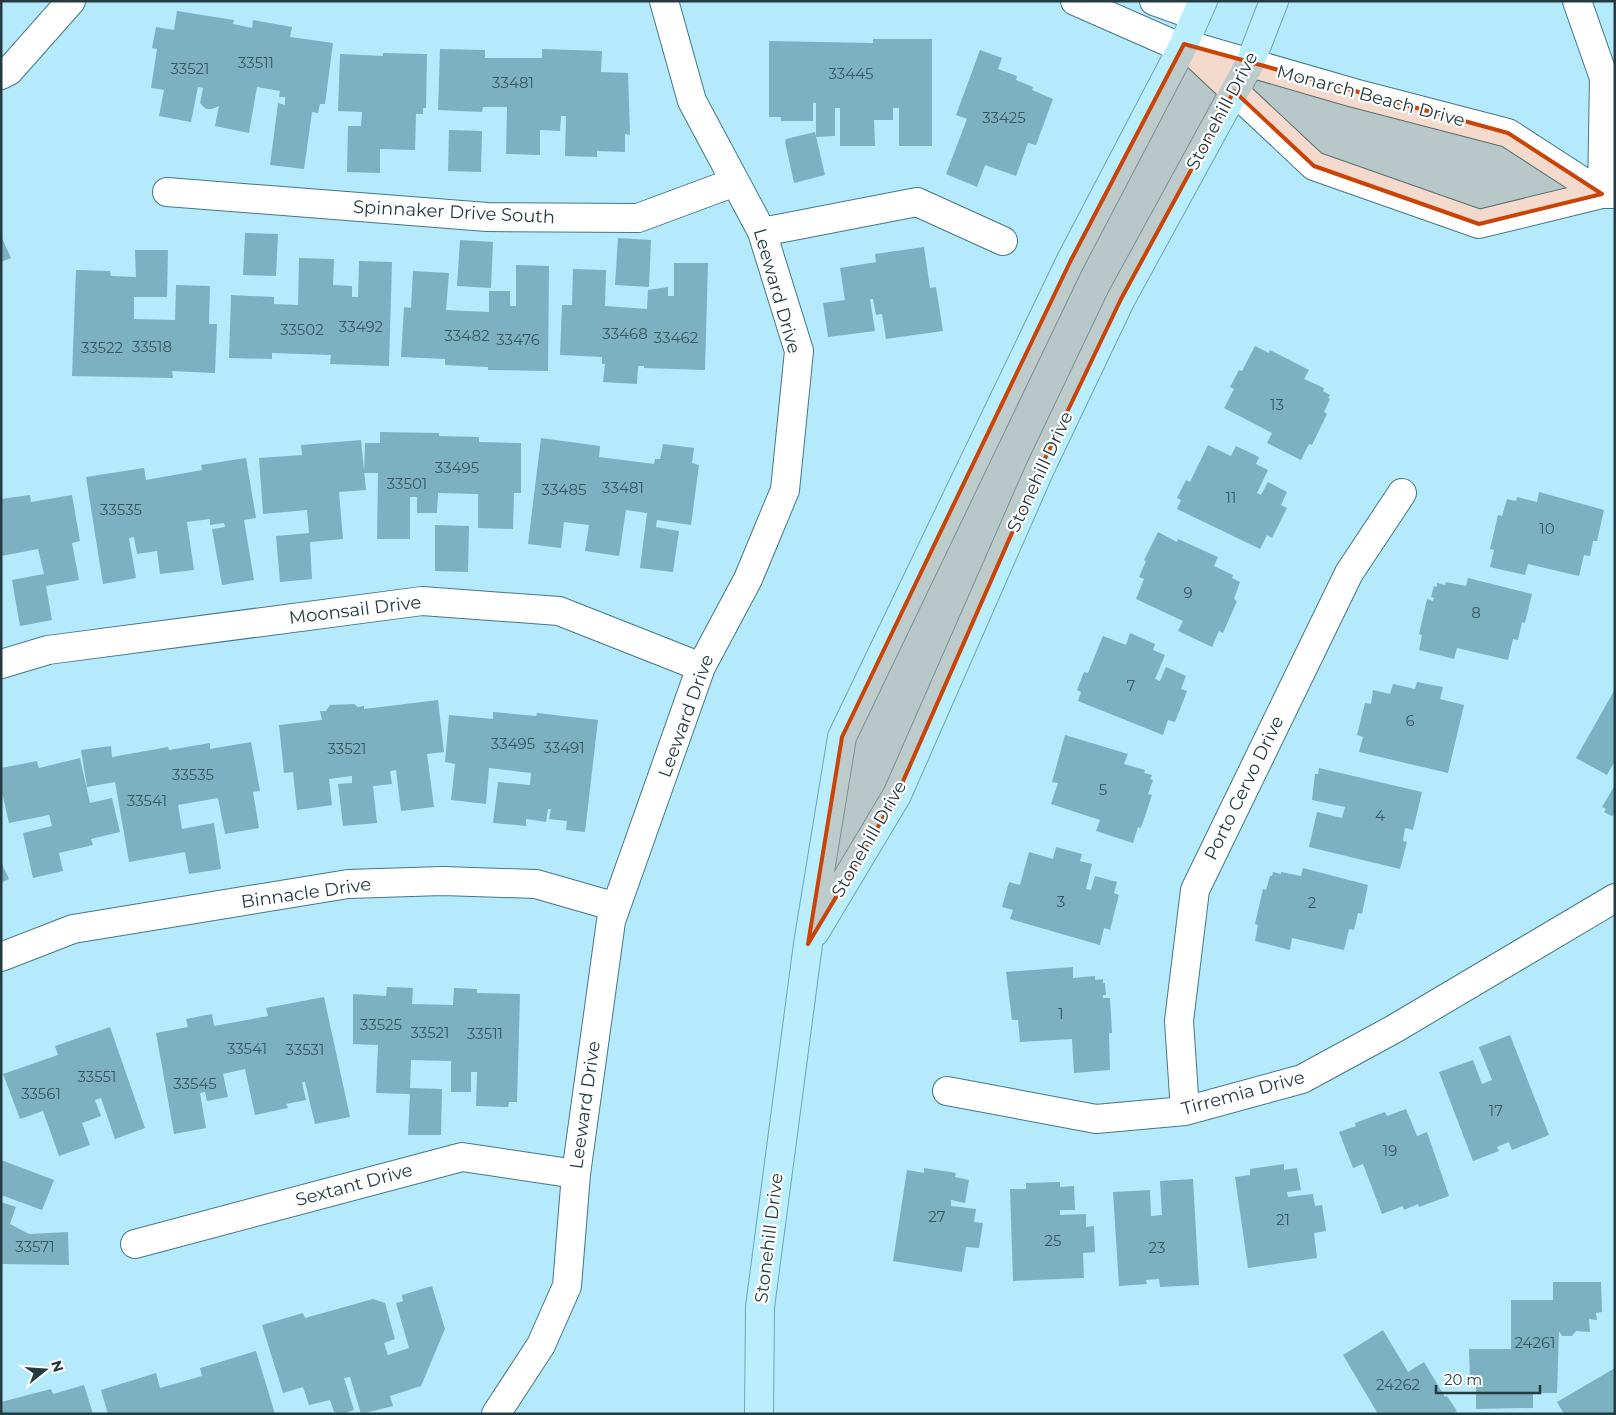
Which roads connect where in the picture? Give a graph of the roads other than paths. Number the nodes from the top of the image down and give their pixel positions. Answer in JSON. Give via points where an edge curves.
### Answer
{"nodes":[{"id":1,"x":71,"y":1,"type":"edge"},
{"id":2,"x":664,"y":1,"type":"edge"},
{"id":3,"x":1075,"y":1,"type":"edge"},
{"id":4,"x":1154,"y":1,"type":"edge"},
{"id":5,"x":1274,"y":1,"type":"edge"},
{"id":6,"x":1576,"y":1,"type":"edge"},
{"id":7,"x":1200,"y":9,"type":"edge"},
{"id":8,"x":1183,"y":46,"type":"junction"},
{"id":9,"x":1250,"y":63,"type":"junction"},
{"id":10,"x":1,"y":75,"type":"edge"},
{"id":11,"x":1234,"y":91,"type":"junction"},
{"id":12,"x":736,"y":182,"type":"junction"},
{"id":13,"x":167,"y":192,"type":"dead end"},
{"id":14,"x":1608,"y":194,"type":"edge"},
{"id":15,"x":762,"y":232,"type":"junction"},
{"id":16,"x":1003,"y":241,"type":"dead end"},
{"id":17,"x":1402,"y":493,"type":"dead end"},
{"id":18,"x":1,"y":664,"type":"edge"},
{"id":19,"x":701,"y":667,"type":"junction"},
{"id":20,"x":1615,"y":898,"type":"edge"},
{"id":21,"x":616,"y":907,"type":"junction"},
{"id":22,"x":808,"y":944,"type":"junction"},
{"id":23,"x":1,"y":957,"type":"edge"},
{"id":24,"x":947,"y":1091,"type":"dead end"},
{"id":25,"x":1185,"y":1111,"type":"junction"},
{"id":26,"x":576,"y":1174,"type":"junction"},
{"id":27,"x":134,"y":1244,"type":"dead end"},
{"id":28,"x":496,"y":1414,"type":"edge"},
{"id":29,"x":759,"y":1414,"type":"edge"}],
"edges":[{"from":1,"to":10,"type":"street","via":[[10,71]]},
{"from":2,"to":12,"type":"street","name":"Leeward Drive","via":[[692,101]]},
{"from":3,"to":8,"type":"street"},
{"from":4,"to":7,"type":"street"},
{"from":5,"to":9,"type":"main road","name":"Stonehill Drive"},
{"from":6,"to":14,"type":"street","via":[[1604,78]]},
{"from":7,"to":8,"type":"main road","name":"Stonehill Drive"},
{"from":8,"to":9,"type":"street","name":"Monarch Beach Drive"},
{"from":8,"to":11,"type":"street"},
{"from":8,"to":22,"type":"main road","name":"Stonehill Drive","via":[[1070,262],[842,737]]},
{"from":9,"to":11,"type":"main road","name":"Stonehill Drive"},
{"from":9,"to":14,"type":"street","name":"Monarch Beach Drive","via":[[1508,133]]},
{"from":11,"to":14,"type":"street","via":[[1314,166],[1479,224]]},
{"from":11,"to":22,"type":"main road","name":"Stonehill Drive","via":[[1121,299],[1040,469],[897,795]]},
{"from":12,"to":13,"type":"street","name":"Spinnaker Drive South","via":[[638,218],[487,216]]},
{"from":12,"to":15,"type":"street","name":"Leeward Drive"},
{"from":15,"to":16,"type":"street","via":[[917,202]]},
{"from":15,"to":19,"type":"street","name":"Leeward Drive","via":[[798,351],[785,490],[748,579]]},
{"from":17,"to":25,"type":"street","name":"Porto Cervo Drive","via":[[1349,573],[1195,890],[1179,1021]]},
{"from":18,"to":19,"type":"street","name":"Moonsail Drive","via":[[48,650],[422,601],[559,611]]},
{"from":19,"to":21,"type":"street","name":"Leeward Drive"},
{"from":20,"to":25,"type":"street","name":"Tirremia Drive","via":[[1302,1080]]},
{"from":21,"to":23,"type":"street","name":"Binnacle Drive","via":[[536,884],[443,881],[348,884],[73,929]]},
{"from":21,"to":26,"type":"street","name":"Leeward Drive","via":[[611,921]]},
{"from":22,"to":29,"type":"main road","name":"Stonehill Drive","via":[[760,1307]]},
{"from":24,"to":25,"type":"street","name":"Tirremia Drive","via":[[1096,1119]]},
{"from":26,"to":27,"type":"street","name":"Sextant Drive","via":[[462,1157]]},
{"from":26,"to":28,"type":"street","name":"Leeward Drive","via":[[566,1286],[541,1345]]}]}
